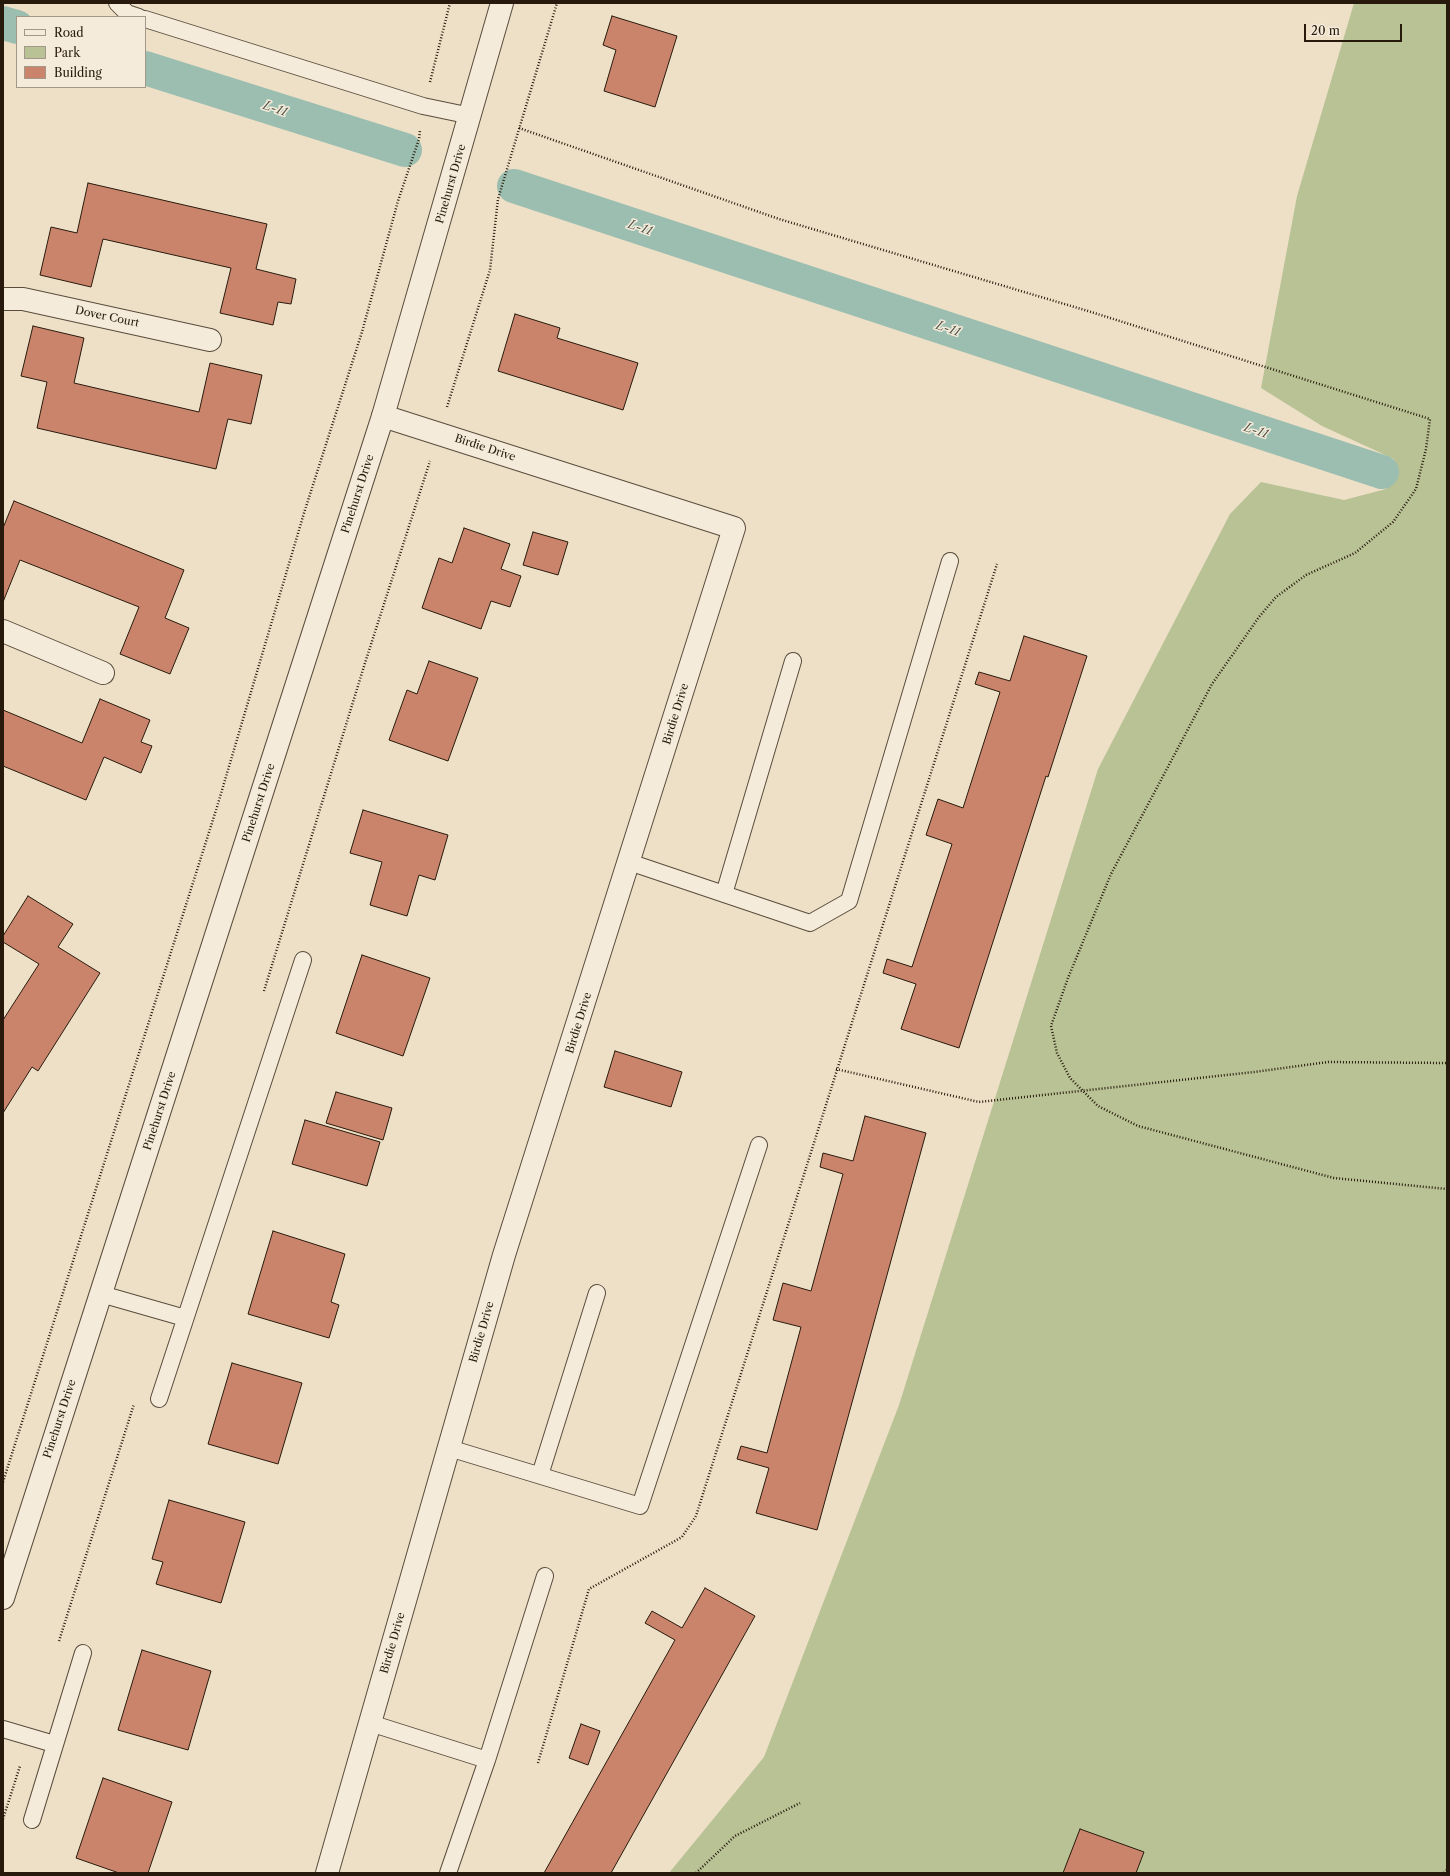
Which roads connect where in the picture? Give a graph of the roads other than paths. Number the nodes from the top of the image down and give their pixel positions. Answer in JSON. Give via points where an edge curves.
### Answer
{"nodes":[{"id":1,"x":118,"y":3,"type":"edge"},
{"id":2,"x":502,"y":3,"type":"edge"},
{"id":3,"x":136,"y":16,"type":"edge"},
{"id":4,"x":146,"y":19,"type":"edge"},
{"id":5,"x":471,"y":116,"type":"junction"},
{"id":6,"x":3,"y":299,"type":"edge"},
{"id":7,"x":210,"y":340,"type":"dead end"},
{"id":8,"x":383,"y":416,"type":"junction"},
{"id":9,"x":950,"y":561,"type":"dead end"},
{"id":10,"x":3,"y":631,"type":"edge"},
{"id":11,"x":793,"y":661,"type":"dead end"},
{"id":12,"x":103,"y":673,"type":"dead end"},
{"id":13,"x":629,"y":862,"type":"junction"},
{"id":14,"x":724,"y":894,"type":"junction"},
{"id":15,"x":303,"y":960,"type":"dead end"},
{"id":16,"x":759,"y":1145,"type":"dead end"},
{"id":17,"x":597,"y":1293,"type":"dead end"},
{"id":18,"x":101,"y":1294,"type":"junction"},
{"id":19,"x":185,"y":1318,"type":"junction"},
{"id":20,"x":159,"y":1399,"type":"dead end"},
{"id":21,"x":449,"y":1448,"type":"junction"},
{"id":22,"x":540,"y":1476,"type":"junction"},
{"id":23,"x":545,"y":1576,"type":"dead end"},
{"id":24,"x":3,"y":1598,"type":"edge"},
{"id":25,"x":83,"y":1652,"type":"dead end"},
{"id":26,"x":370,"y":1723,"type":"junction"},
{"id":27,"x":3,"y":1729,"type":"edge"},
{"id":28,"x":54,"y":1744,"type":"junction"},
{"id":29,"x":487,"y":1760,"type":"junction"},
{"id":30,"x":32,"y":1820,"type":"dead end"},
{"id":31,"x":327,"y":1873,"type":"edge"},
{"id":32,"x":448,"y":1873,"type":"edge"}],
"edges":[{"from":1,"to":3,"type":"lane","via":[[127,13]]},
{"from":2,"to":5,"type":"street","name":"Pinehurst Drive"},
{"from":4,"to":5,"type":"lane","via":[[423,106]]},
{"from":5,"to":8,"type":"street","name":"Pinehurst Drive"},
{"from":6,"to":7,"type":"street","name":"Dover Court","via":[[23,299]]},
{"from":8,"to":13,"type":"street","name":"Birdie Drive","via":[[734,528]]},
{"from":8,"to":18,"type":"street","name":"Pinehurst Drive"},
{"from":9,"to":14,"type":"lane","via":[[849,901],[810,922]]},
{"from":10,"to":12,"type":"street"},
{"from":11,"to":14,"type":"lane"},
{"from":13,"to":14,"type":"lane"},
{"from":13,"to":21,"type":"street","name":"Birdie Drive","via":[[504,1255]]},
{"from":15,"to":19,"type":"lane"},
{"from":16,"to":22,"type":"lane","via":[[640,1506]]},
{"from":17,"to":22,"type":"lane"},
{"from":18,"to":19,"type":"lane"},
{"from":18,"to":24,"type":"street","name":"Pinehurst Drive"},
{"from":19,"to":20,"type":"lane"},
{"from":21,"to":22,"type":"lane"},
{"from":21,"to":26,"type":"street","name":"Birdie Drive"},
{"from":23,"to":29,"type":"lane"},
{"from":25,"to":28,"type":"lane"},
{"from":26,"to":29,"type":"lane"},
{"from":26,"to":31,"type":"street","name":"Birdie Drive"},
{"from":27,"to":28,"type":"lane"},
{"from":28,"to":30,"type":"lane"},
{"from":29,"to":32,"type":"lane"}]}
